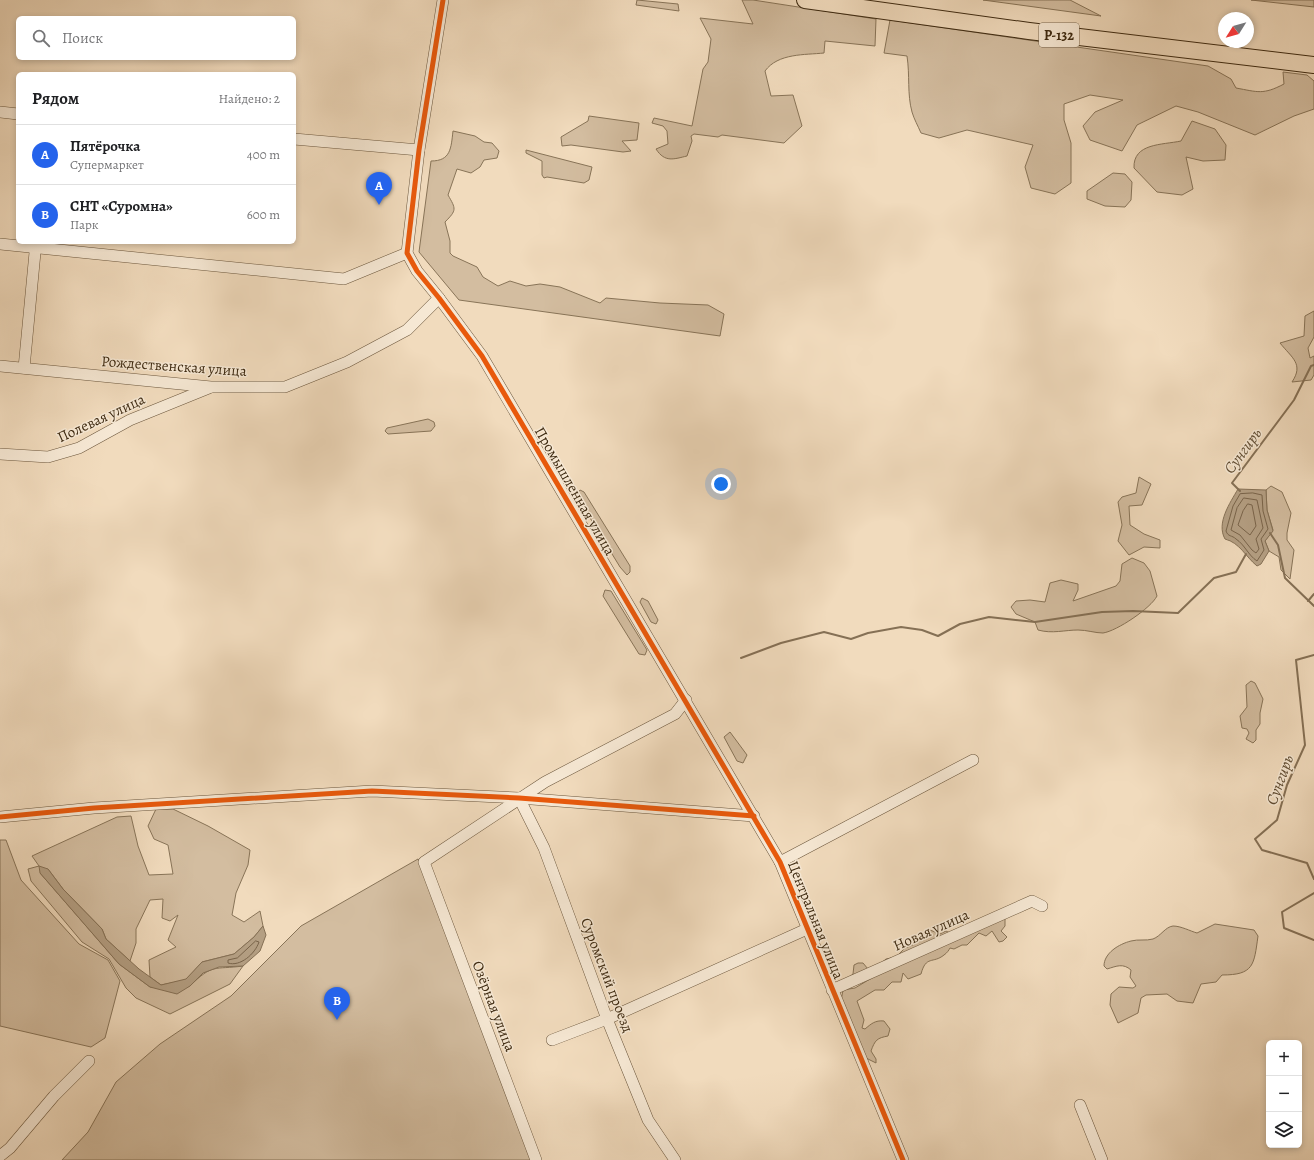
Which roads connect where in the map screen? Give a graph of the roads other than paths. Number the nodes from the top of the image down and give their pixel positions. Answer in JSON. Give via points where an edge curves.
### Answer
{"nodes":[{"id":1,"x":443,"y":0,"type":"edge"},
{"id":2,"x":805,"y":0,"type":"edge"},
{"id":3,"x":871,"y":0,"type":"edge"},
{"id":4,"x":1314,"y":56,"type":"edge"},
{"id":5,"x":1314,"y":65,"type":"edge"},
{"id":6,"x":0,"y":112,"type":"edge"},
{"id":7,"x":16,"y":114,"type":"edge"},
{"id":8,"x":296,"y":139,"type":"edge"},
{"id":9,"x":420,"y":150,"type":"junction"},
{"id":10,"x":0,"y":244,"type":"edge"},
{"id":11,"x":36,"y":245,"type":"edge"},
{"id":12,"x":407,"y":252,"type":"junction"},
{"id":13,"x":440,"y":298,"type":"junction"},
{"id":14,"x":0,"y":366,"type":"edge"},
{"id":15,"x":24,"y":368,"type":"junction"},
{"id":16,"x":211,"y":387,"type":"junction"},
{"id":17,"x":0,"y":454,"type":"edge"},
{"id":18,"x":686,"y":700,"type":"junction"},
{"id":19,"x":973,"y":760,"type":"dead end"},
{"id":20,"x":519,"y":798,"type":"junction"},
{"id":21,"x":0,"y":816,"type":"edge"},
{"id":22,"x":754,"y":816,"type":"junction"},
{"id":23,"x":780,"y":862,"type":"junction"},
{"id":24,"x":1042,"y":906,"type":"dead end"},
{"id":25,"x":807,"y":929,"type":"junction"},
{"id":26,"x":832,"y":990,"type":"junction"},
{"id":27,"x":607,"y":1019,"type":"junction"},
{"id":28,"x":552,"y":1040,"type":"dead end"},
{"id":29,"x":89,"y":1061,"type":"dead end"},
{"id":30,"x":1080,"y":1105,"type":"dead end"},
{"id":31,"x":0,"y":1156,"type":"edge"},
{"id":32,"x":536,"y":1160,"type":"edge"},
{"id":33,"x":675,"y":1160,"type":"edge"},
{"id":34,"x":903,"y":1160,"type":"edge"},
{"id":35,"x":1102,"y":1160,"type":"edge"}],
"edges":[{"from":1,"to":9,"type":"street"},
{"from":2,"to":5,"type":"highway","number":"Р-132","via":[[1029,31]]},
{"from":3,"to":4,"type":"highway","number":"Р-132"},
{"from":6,"to":7,"type":"street"},
{"from":8,"to":9,"type":"street"},
{"from":9,"to":12,"type":"street"},
{"from":10,"to":11,"type":"street"},
{"from":11,"to":12,"type":"street","via":[[344,279]]},
{"from":11,"to":15,"type":"street"},
{"from":12,"to":13,"type":"street","name":"Промышленная улица","via":[[417,272]]},
{"from":13,"to":16,"type":"street","name":"Рождественская улица","via":[[408,330],[347,362],[285,387]]},
{"from":13,"to":18,"type":"street","name":"Промышленная улица","via":[[482,356]]},
{"from":14,"to":15,"type":"street","name":"Рождественская улица"},
{"from":15,"to":16,"type":"street","name":"Рождественская улица"},
{"from":16,"to":17,"type":"street","name":"Полевая улица","via":[[130,420],[79,448],[48,457]]},
{"from":18,"to":20,"type":"street","via":[[675,714]]},
{"from":18,"to":22,"type":"street","name":"Центральная улица"},
{"from":19,"to":23,"type":"street"},
{"from":20,"to":21,"type":"street","via":[[372,791]]},
{"from":20,"to":22,"type":"street"},
{"from":20,"to":27,"type":"street","name":"Суромский проезд","via":[[544,848]]},
{"from":20,"to":32,"type":"street","name":"Озёрная улица","via":[[424,862]]},
{"from":22,"to":23,"type":"street","name":"Центральная улица"},
{"from":23,"to":25,"type":"street","name":"Центральная улица"},
{"from":24,"to":26,"type":"street","name":"Новая улица","via":[[1032,901]]},
{"from":25,"to":26,"type":"street","name":"Центральная улица"},
{"from":25,"to":27,"type":"street"},
{"from":26,"to":34,"type":"street","name":"Центральная улица"},
{"from":27,"to":28,"type":"street"},
{"from":27,"to":33,"type":"street","name":"Суромский проезд","via":[[648,1120]]},
{"from":29,"to":31,"type":"street"},
{"from":30,"to":35,"type":"street"}]}
